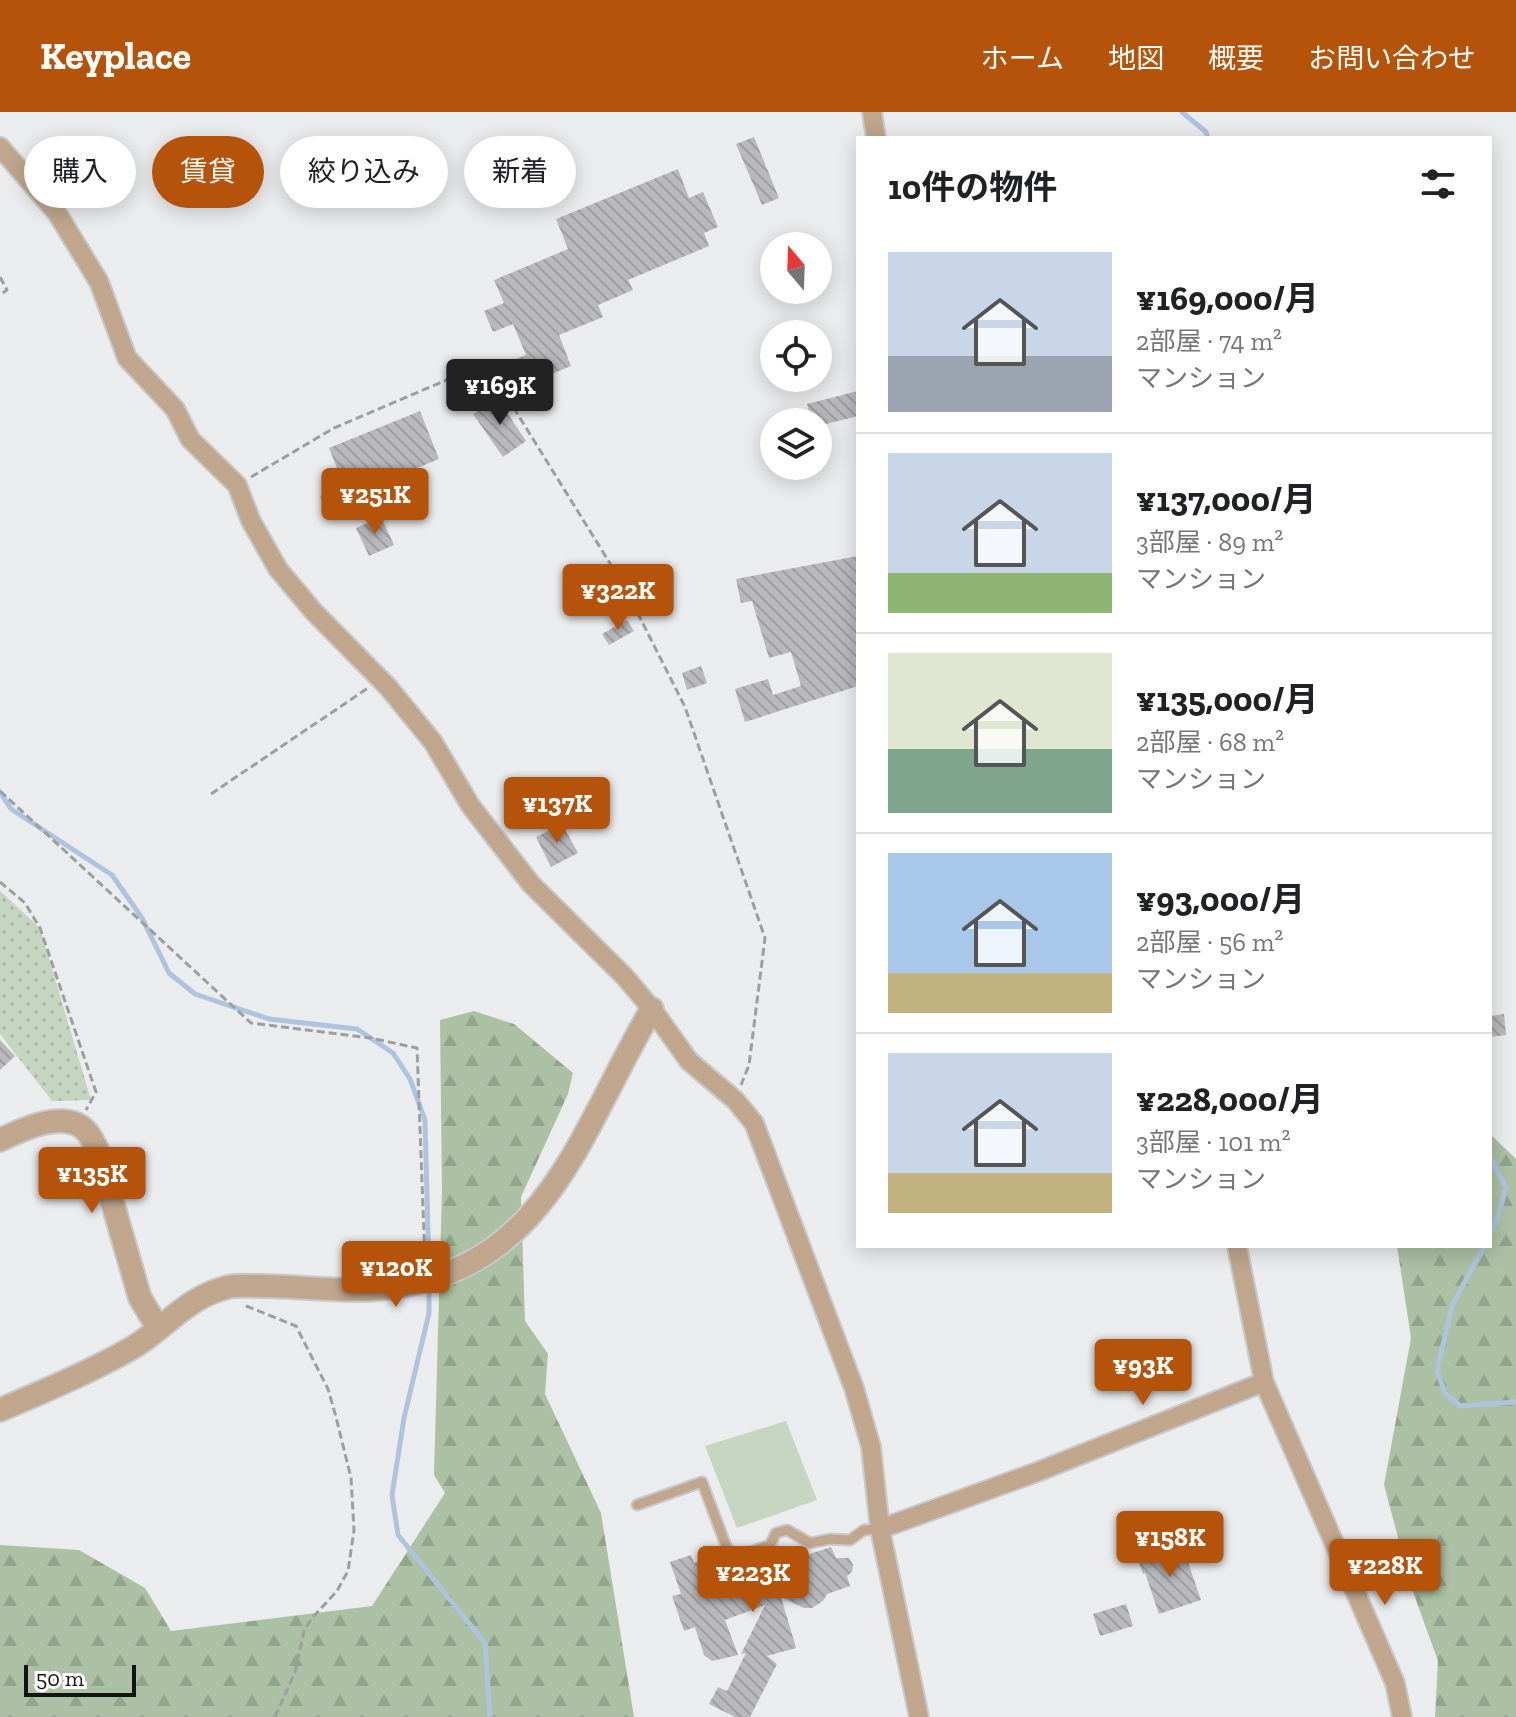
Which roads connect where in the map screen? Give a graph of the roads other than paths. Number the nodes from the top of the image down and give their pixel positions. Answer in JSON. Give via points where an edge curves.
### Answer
{"nodes":[{"id":1,"x":872,"y":112,"type":"edge"},
{"id":2,"x":876,"y":136,"type":"edge"},
{"id":3,"x":0,"y":147,"type":"edge"},
{"id":4,"x":652,"y":1009,"type":"junction"},
{"id":5,"x":0,"y":1140,"type":"edge"},
{"id":6,"x":1237,"y":1248,"type":"edge"},
{"id":7,"x":158,"y":1328,"type":"junction"},
{"id":8,"x":1264,"y":1382,"type":"junction"},
{"id":9,"x":0,"y":1410,"type":"edge"},
{"id":10,"x":637,"y":1505,"type":"dead end"},
{"id":11,"x":880,"y":1529,"type":"junction"},
{"id":12,"x":919,"y":1717,"type":"edge"},
{"id":13,"x":1402,"y":1717,"type":"edge"}],
"edges":[{"from":1,"to":2,"type":"street"},
{"from":3,"to":4,"type":"street","via":[[57,213],[99,282],[127,358],[175,409],[190,439],[237,485],[278,569],[433,742],[470,805],[531,884]]},
{"from":4,"to":7,"type":"street","via":[[551,1192],[495,1248],[446,1275],[384,1288],[232,1286],[189,1303]]},
{"from":4,"to":11,"type":"street","via":[[689,1061],[754,1123],[854,1388],[871,1447]]},
{"from":5,"to":7,"type":"street","via":[[63,1120],[88,1132],[140,1298]]},
{"from":6,"to":8,"type":"street"},
{"from":7,"to":9,"type":"street","via":[[112,1359]]},
{"from":8,"to":11,"type":"street"},
{"from":8,"to":13,"type":"street","via":[[1395,1683]]},
{"from":10,"to":11,"type":"lane","via":[[702,1482],[731,1559],[770,1545],[776,1533],[787,1530],[810,1543],[850,1540],[864,1530]]},
{"from":11,"to":12,"type":"street"}]}
